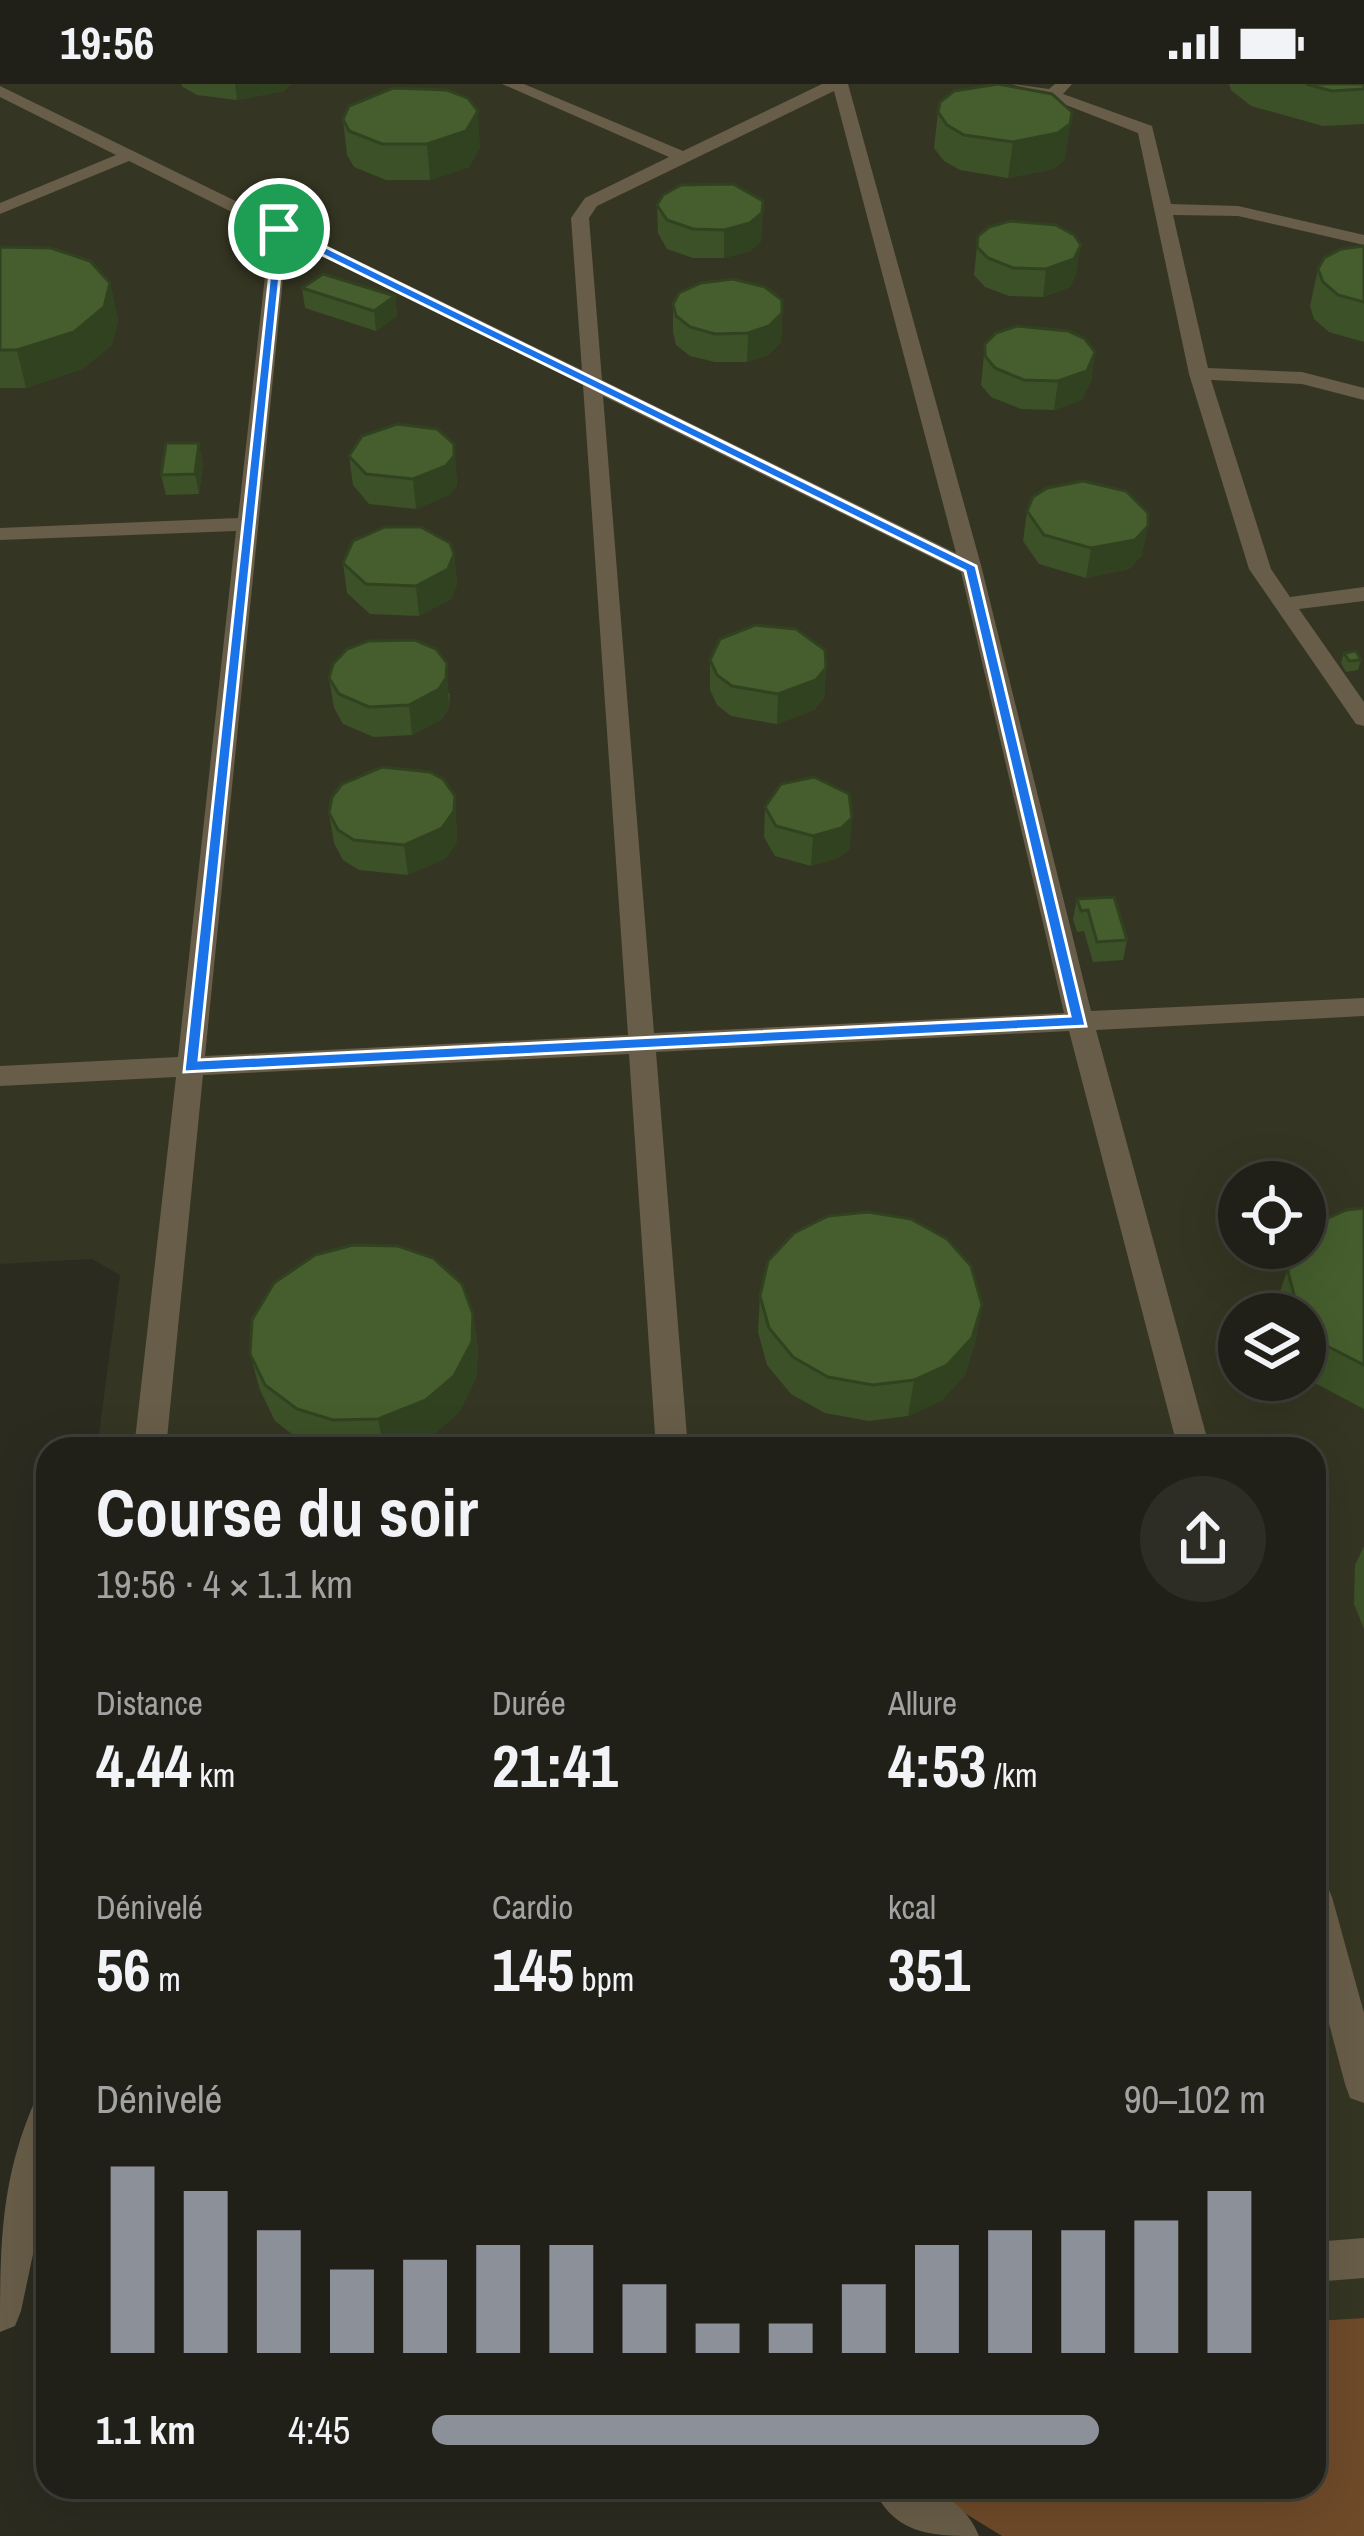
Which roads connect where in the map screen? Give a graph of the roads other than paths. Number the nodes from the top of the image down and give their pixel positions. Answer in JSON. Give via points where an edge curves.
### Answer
{"nodes":[{"id":1,"x":510,"y":84,"type":"edge"},
{"id":2,"x":838,"y":84,"type":"edge"},
{"id":3,"x":1020,"y":84,"type":"edge"},
{"id":4,"x":1058,"y":90,"type":"edge"},
{"id":5,"x":0,"y":91,"type":"edge"},
{"id":6,"x":130,"y":155,"type":"junction"},
{"id":7,"x":683,"y":157,"type":"junction"},
{"id":8,"x":0,"y":209,"type":"edge"},
{"id":9,"x":1163,"y":209,"type":"junction"},
{"id":10,"x":279,"y":229,"type":"junction"},
{"id":11,"x":1364,"y":240,"type":"edge"},
{"id":12,"x":1199,"y":374,"type":"junction"},
{"id":13,"x":591,"y":386,"type":"junction"},
{"id":14,"x":1364,"y":394,"type":"edge"},
{"id":15,"x":248,"y":524,"type":"junction"},
{"id":16,"x":0,"y":534,"type":"edge"},
{"id":17,"x":971,"y":569,"type":"junction"},
{"id":18,"x":1364,"y":594,"type":"edge"},
{"id":19,"x":1285,"y":604,"type":"junction"},
{"id":20,"x":1364,"y":719,"type":"edge"},
{"id":21,"x":1364,"y":1007,"type":"edge"},
{"id":22,"x":1080,"y":1022,"type":"junction"},
{"id":23,"x":642,"y":1044,"type":"junction"},
{"id":24,"x":190,"y":1067,"type":"junction"},
{"id":25,"x":0,"y":1076,"type":"edge"},
{"id":26,"x":150,"y":1437,"type":"edge"},
{"id":27,"x":671,"y":1437,"type":"edge"},
{"id":28,"x":1191,"y":1437,"type":"edge"},
{"id":29,"x":1326,"y":1942,"type":"edge"},
{"id":30,"x":1364,"y":2084,"type":"edge"},
{"id":31,"x":36,"y":2148,"type":"edge"},
{"id":32,"x":1364,"y":2258,"type":"edge"},
{"id":33,"x":1326,"y":2261,"type":"edge"},
{"id":34,"x":0,"y":2311,"type":"edge"},
{"id":35,"x":910,"y":2499,"type":"edge"},
{"id":36,"x":957,"y":2536,"type":"edge"}],
"edges":[{"from":1,"to":7,"type":"street"},
{"from":2,"to":7,"type":"street"},
{"from":2,"to":17,"type":"street"},
{"from":3,"to":4,"type":"street"},
{"from":4,"to":9,"type":"street","via":[[1146,130]]},
{"from":5,"to":6,"type":"street"},
{"from":6,"to":8,"type":"street"},
{"from":6,"to":10,"type":"street"},
{"from":7,"to":13,"type":"street","via":[[591,202],[580,218]]},
{"from":9,"to":11,"type":"street","via":[[1238,211]]},
{"from":9,"to":12,"type":"street"},
{"from":10,"to":13,"type":"street"},
{"from":10,"to":15,"type":"street"},
{"from":12,"to":14,"type":"street","via":[[1302,378]]},
{"from":12,"to":19,"type":"street","via":[[1260,568]]},
{"from":13,"to":17,"type":"street"},
{"from":13,"to":23,"type":"street"},
{"from":15,"to":16,"type":"street"},
{"from":15,"to":24,"type":"street"},
{"from":17,"to":22,"type":"street"},
{"from":18,"to":19,"type":"street"},
{"from":19,"to":20,"type":"street"},
{"from":21,"to":22,"type":"street"},
{"from":22,"to":23,"type":"street"},
{"from":22,"to":28,"type":"street"},
{"from":23,"to":24,"type":"street"},
{"from":23,"to":27,"type":"street"},
{"from":24,"to":25,"type":"street"},
{"from":24,"to":26,"type":"street"},
{"from":29,"to":30,"type":"street"},
{"from":31,"to":34,"type":"street"},
{"from":32,"to":33,"type":"street"},
{"from":35,"to":36,"type":"street"}]}
